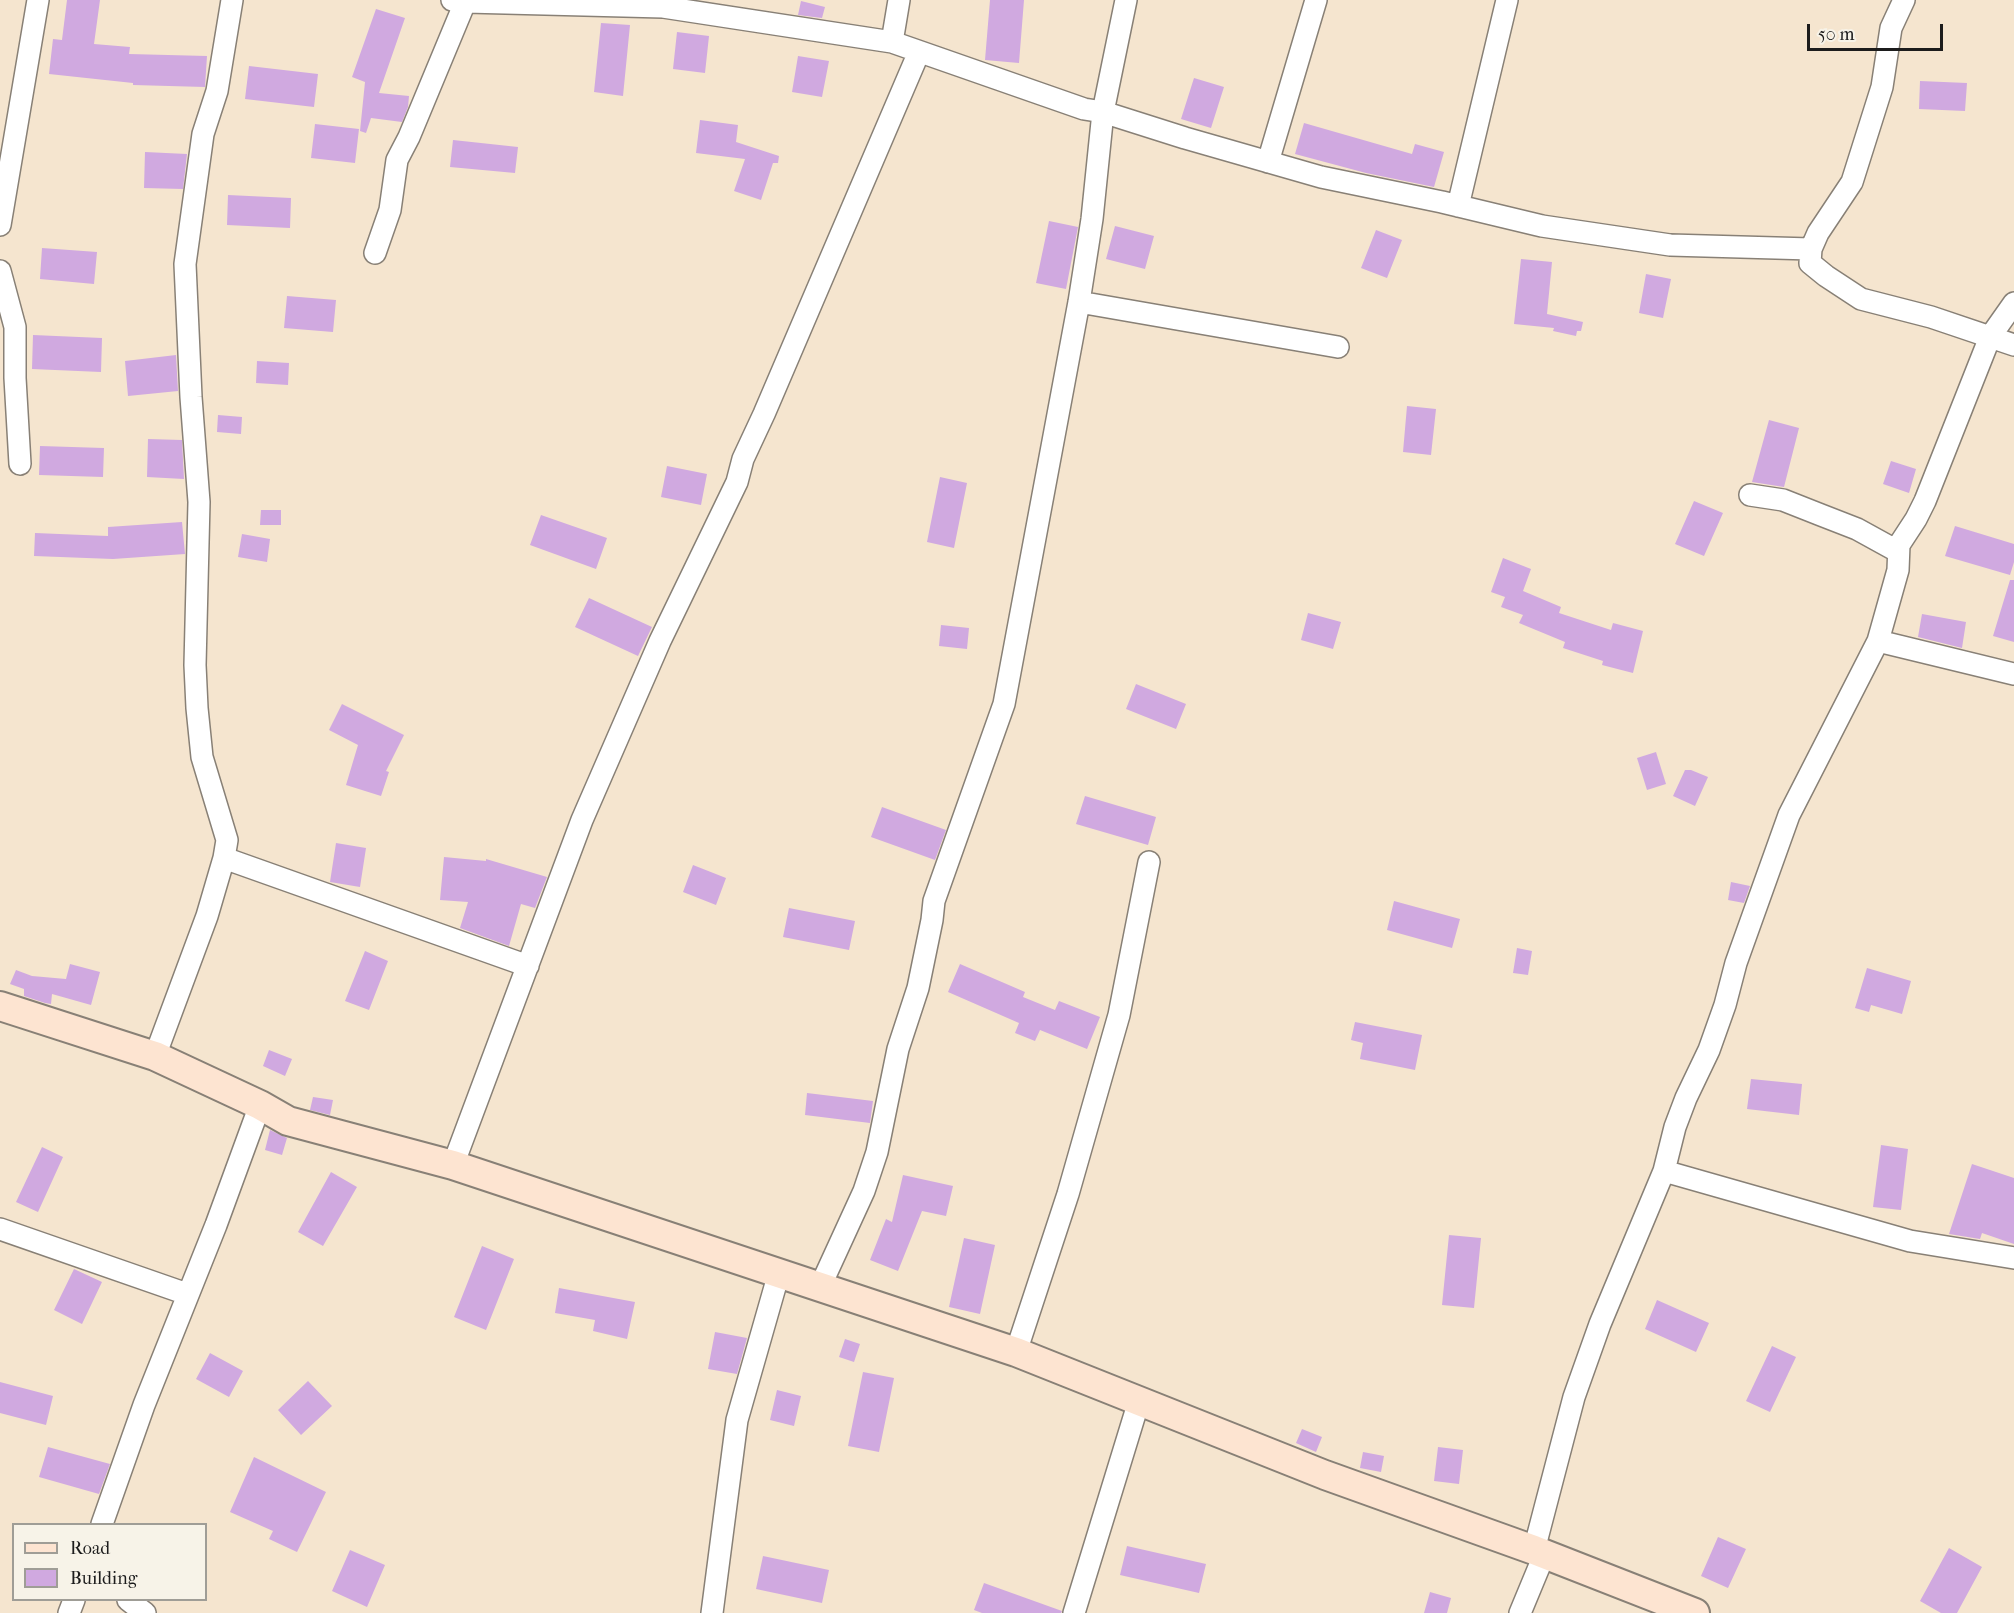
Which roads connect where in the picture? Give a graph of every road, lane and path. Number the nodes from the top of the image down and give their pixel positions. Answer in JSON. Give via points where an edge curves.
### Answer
{"nodes":[{"id":1,"x":38,"y":0,"type":"edge"},
{"id":2,"x":232,"y":0,"type":"edge"},
{"id":3,"x":899,"y":0,"type":"edge"},
{"id":4,"x":1126,"y":0,"type":"edge"},
{"id":5,"x":1316,"y":0,"type":"edge"},
{"id":6,"x":1507,"y":0,"type":"edge"},
{"id":7,"x":1904,"y":0,"type":"edge"},
{"id":8,"x":461,"y":1,"type":"edge"},
{"id":9,"x":665,"y":3,"type":"edge"},
{"id":10,"x":892,"y":42,"type":"junction"},
{"id":11,"x":919,"y":52,"type":"junction"},
{"id":12,"x":1103,"y":112,"type":"junction"},
{"id":13,"x":1268,"y":162,"type":"junction"},
{"id":14,"x":1458,"y":206,"type":"junction"},
{"id":15,"x":0,"y":225,"type":"edge"},
{"id":16,"x":1811,"y":249,"type":"junction"},
{"id":17,"x":375,"y":252,"type":"dead end"},
{"id":18,"x":0,"y":271,"type":"edge"},
{"id":19,"x":1079,"y":302,"type":"junction"},
{"id":20,"x":2014,"y":303,"type":"edge"},
{"id":21,"x":1990,"y":337,"type":"junction"},
{"id":22,"x":2014,"y":345,"type":"edge"},
{"id":23,"x":1338,"y":347,"type":"dead end"},
{"id":24,"x":20,"y":464,"type":"dead end"},
{"id":25,"x":1750,"y":495,"type":"dead end"},
{"id":26,"x":1897,"y":550,"type":"junction"},
{"id":27,"x":1878,"y":641,"type":"junction"},
{"id":28,"x":2014,"y":674,"type":"edge"},
{"id":29,"x":224,"y":858,"type":"junction"},
{"id":30,"x":1149,"y":862,"type":"dead end"},
{"id":31,"x":528,"y":966,"type":"junction"},
{"id":32,"x":0,"y":1006,"type":"edge"},
{"id":33,"x":155,"y":1056,"type":"junction"},
{"id":34,"x":260,"y":1105,"type":"junction"},
{"id":35,"x":453,"y":1165,"type":"junction"},
{"id":36,"x":1664,"y":1171,"type":"junction"},
{"id":37,"x":0,"y":1229,"type":"edge"},
{"id":38,"x":2014,"y":1258,"type":"edge"},
{"id":39,"x":779,"y":1273,"type":"junction"},
{"id":40,"x":820,"y":1287,"type":"junction"},
{"id":41,"x":187,"y":1294,"type":"junction"},
{"id":42,"x":1016,"y":1352,"type":"junction"},
{"id":43,"x":1139,"y":1401,"type":"junction"},
{"id":44,"x":102,"y":1523,"type":"edge"},
{"id":45,"x":1534,"y":1550,"type":"junction"},
{"id":46,"x":130,"y":1601,"type":"edge"},
{"id":47,"x":145,"y":1613,"type":"edge"},
{"id":48,"x":712,"y":1613,"type":"edge"},
{"id":49,"x":1074,"y":1613,"type":"edge"},
{"id":50,"x":1520,"y":1613,"type":"edge"},
{"id":51,"x":1695,"y":1613,"type":"edge"}],
"edges":[{"from":1,"to":15,"type":"street"},
{"from":2,"to":29,"type":"street","via":[[217,91],[203,134],[185,264],[199,502],[197,708],[202,757],[227,840]]},
{"from":3,"to":10,"type":"street"},
{"from":4,"to":12,"type":"street"},
{"from":5,"to":13,"type":"street"},
{"from":6,"to":14,"type":"street"},
{"from":7,"to":16,"type":"street","via":[[1891,28],[1882,87],[1852,182]]},
{"from":8,"to":9,"type":"street"},
{"from":8,"to":17,"type":"street","via":[[398,160],[390,210]]},
{"from":9,"to":10,"type":"street"},
{"from":10,"to":11,"type":"street"},
{"from":11,"to":12,"type":"street","via":[[1084,109]]},
{"from":11,"to":31,"type":"street","via":[[742,459],[737,482],[660,641],[582,820]]},
{"from":12,"to":13,"type":"street"},
{"from":12,"to":19,"type":"street"},
{"from":13,"to":14,"type":"street"},
{"from":14,"to":16,"type":"street","via":[[1542,226],[1670,244]]},
{"from":16,"to":21,"type":"street","via":[[1810,263],[1861,299]]},
{"from":18,"to":24,"type":"street","via":[[15,327]]},
{"from":19,"to":23,"type":"street"},
{"from":19,"to":40,"type":"street","via":[[1004,704],[934,901],[918,988],[898,1049],[878,1152]]},
{"from":20,"to":21,"type":"street"},
{"from":21,"to":22,"type":"street"},
{"from":21,"to":26,"type":"street","via":[[1925,501]]},
{"from":25,"to":26,"type":"street","via":[[1784,500],[1857,529]]},
{"from":26,"to":27,"type":"street","via":[[1898,570]]},
{"from":27,"to":28,"type":"street"},
{"from":27,"to":36,"type":"street","via":[[1789,815],[1709,1050],[1675,1127]]},
{"from":29,"to":31,"type":"street"},
{"from":29,"to":33,"type":"street","via":[[207,916]]},
{"from":30,"to":42,"type":"street","via":[[1119,1015],[1068,1194]]},
{"from":31,"to":35,"type":"street"},
{"from":32,"to":33,"type":"street"},
{"from":33,"to":34,"type":"street"},
{"from":34,"to":35,"type":"street","via":[[288,1120]]},
{"from":34,"to":41,"type":"street"},
{"from":35,"to":39,"type":"street"},
{"from":36,"to":38,"type":"street","via":[[1910,1241]]},
{"from":36,"to":45,"type":"street","via":[[1578,1387]]},
{"from":37,"to":41,"type":"street"},
{"from":39,"to":40,"type":"street"},
{"from":39,"to":48,"type":"street","via":[[737,1420]]},
{"from":40,"to":42,"type":"street"},
{"from":41,"to":44,"type":"street"},
{"from":42,"to":43,"type":"street"},
{"from":43,"to":45,"type":"street","via":[[1325,1475]]},
{"from":43,"to":49,"type":"street"},
{"from":45,"to":50,"type":"street","via":[[1542,1560]]},
{"from":45,"to":51,"type":"street"},
{"from":46,"to":47,"type":"street"}]}
